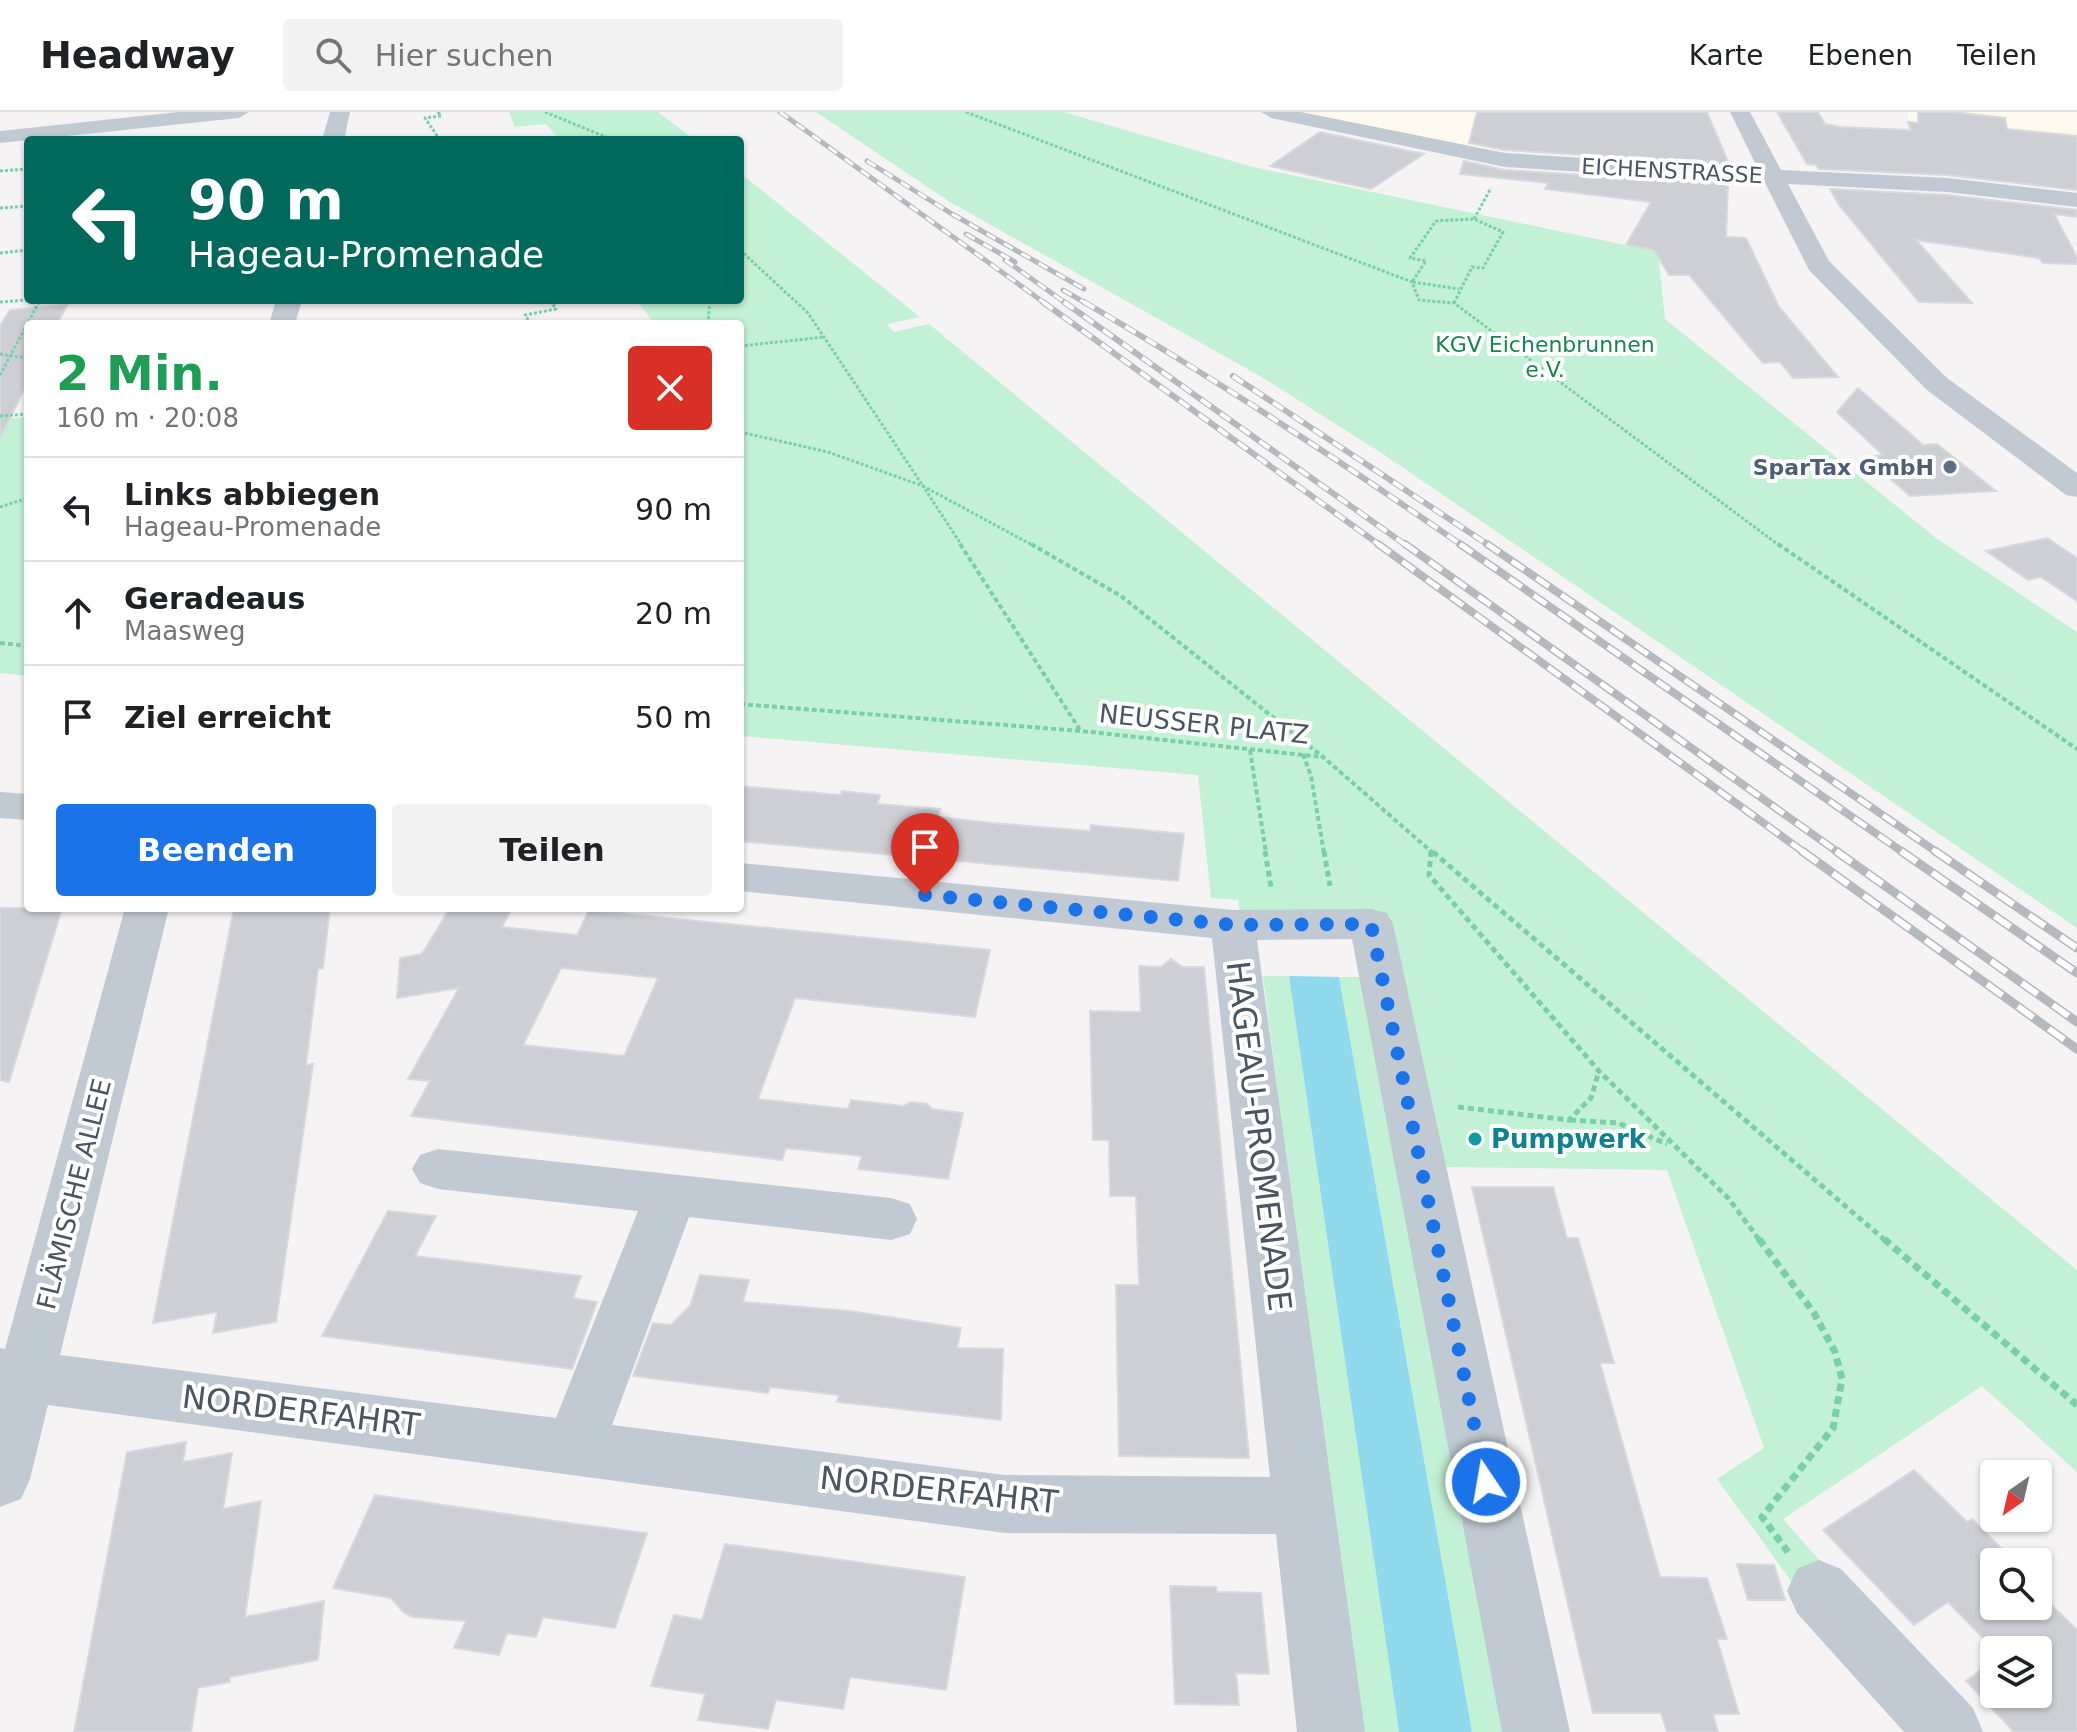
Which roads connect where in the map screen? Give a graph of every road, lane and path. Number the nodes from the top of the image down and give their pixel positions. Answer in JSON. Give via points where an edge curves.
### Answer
{"nodes":[{"id":1,"x":239,"y":112,"type":"edge"},
{"id":2,"x":340,"y":112,"type":"edge"},
{"id":3,"x":438,"y":112,"type":"edge"},
{"id":4,"x":545,"y":112,"type":"edge"},
{"id":5,"x":966,"y":112,"type":"edge"},
{"id":6,"x":1271,"y":112,"type":"edge"},
{"id":7,"x":1740,"y":112,"type":"edge"},
{"id":8,"x":334,"y":136,"type":"edge"},
{"id":9,"x":437,"y":136,"type":"edge"},
{"id":10,"x":603,"y":136,"type":"edge"},
{"id":11,"x":1,"y":138,"type":"edge"},
{"id":12,"x":24,"y":169,"type":"edge"},
{"id":13,"x":0,"y":171,"type":"edge"},
{"id":14,"x":1775,"y":177,"type":"junction"},
{"id":15,"x":2077,"y":200,"type":"edge"},
{"id":16,"x":24,"y":206,"type":"edge"},
{"id":17,"x":0,"y":208,"type":"edge"},
{"id":18,"x":24,"y":250,"type":"edge"},
{"id":19,"x":0,"y":253,"type":"edge"},
{"id":20,"x":744,"y":254,"type":"edge"},
{"id":21,"x":1412,"y":282,"type":"junction"},
{"id":22,"x":1459,"y":289,"type":"junction"},
{"id":23,"x":24,"y":300,"type":"edge"},
{"id":24,"x":0,"y":302,"type":"edge"},
{"id":25,"x":1454,"y":303,"type":"junction"},
{"id":26,"x":553,"y":304,"type":"edge"},
{"id":27,"x":528,"y":320,"type":"edge"},
{"id":28,"x":24,"y":331,"type":"edge"},
{"id":29,"x":825,"y":337,"type":"junction"},
{"id":30,"x":744,"y":346,"type":"edge"},
{"id":31,"x":0,"y":354,"type":"edge"},
{"id":32,"x":11,"y":356,"type":"junction"},
{"id":33,"x":24,"y":358,"type":"edge"},
{"id":34,"x":0,"y":375,"type":"edge"},
{"id":35,"x":24,"y":414,"type":"edge"},
{"id":36,"x":0,"y":416,"type":"edge"},
{"id":37,"x":744,"y":433,"type":"edge"},
{"id":38,"x":923,"y":486,"type":"junction"},
{"id":39,"x":2077,"y":488,"type":"edge"},
{"id":40,"x":24,"y":499,"type":"edge"},
{"id":41,"x":0,"y":507,"type":"edge"},
{"id":42,"x":0,"y":643,"type":"edge"},
{"id":43,"x":24,"y":646,"type":"edge"},
{"id":44,"x":744,"y":704,"type":"edge"},
{"id":45,"x":1081,"y":731,"type":"junction"},
{"id":46,"x":2077,"y":749,"type":"edge"},
{"id":47,"x":1250,"y":750,"type":"junction"},
{"id":48,"x":1303,"y":754,"type":"junction"},
{"id":49,"x":1323,"y":757,"type":"junction"},
{"id":50,"x":0,"y":805,"type":"edge"},
{"id":51,"x":24,"y":807,"type":"edge"},
{"id":52,"x":1433,"y":852,"type":"junction"},
{"id":53,"x":744,"y":877,"type":"edge"},
{"id":54,"x":146,"y":912,"type":"edge"},
{"id":55,"x":1255,"y":925,"type":"junction"},
{"id":56,"x":1337,"y":925,"type":"junction"},
{"id":57,"x":1599,"y":1071,"type":"junction"},
{"id":58,"x":1410,"y":1106,"type":"junction"},
{"id":59,"x":1569,"y":1120,"type":"junction"},
{"id":60,"x":1673,"y":1146,"type":"junction"},
{"id":61,"x":438,"y":1169,"type":"dead end"},
{"id":62,"x":671,"y":1194,"type":"junction"},
{"id":63,"x":891,"y":1219,"type":"dead end"},
{"id":64,"x":13,"y":1375,"type":"edge"},
{"id":65,"x":2077,"y":1405,"type":"edge"},
{"id":66,"x":575,"y":1446,"type":"junction"},
{"id":67,"x":0,"y":1479,"type":"edge"},
{"id":68,"x":1305,"y":1506,"type":"junction"},
{"id":69,"x":1819,"y":1591,"type":"joint"},
{"id":70,"x":1331,"y":1732,"type":"edge"},
{"id":71,"x":1536,"y":1732,"type":"edge"},
{"id":72,"x":1949,"y":1732,"type":"edge"}],
"edges":[{"from":1,"to":11,"type":"street"},
{"from":2,"to":8,"type":"street"},
{"from":3,"to":9,"type":"path","via":[[441,116],[425,118]]},
{"from":4,"to":10,"type":"path"},
{"from":5,"to":21,"type":"path"},
{"from":6,"to":14,"type":"street","name":"EICHENSTRASSE","via":[[1505,160]]},
{"from":7,"to":14,"type":"street"},
{"from":12,"to":13,"type":"path"},
{"from":14,"to":15,"type":"street","name":"EICHENSTRASSE","via":[[1947,185]]},
{"from":14,"to":39,"type":"street","via":[[1818,265],[1937,384]]},
{"from":16,"to":17,"type":"path"},
{"from":18,"to":19,"type":"path"},
{"from":20,"to":29,"type":"path","via":[[808,313]]},
{"from":21,"to":22,"type":"path"},
{"from":21,"to":22,"type":"path","via":[[1426,261],[1410,258],[1436,221],[1474,219],[1503,232],[1483,268],[1472,267]]},
{"from":21,"to":25,"type":"path","via":[[1419,300]]},
{"from":22,"to":25,"type":"path"},
{"from":23,"to":24,"type":"path"},
{"from":25,"to":46,"type":"path","via":[[1811,569]]},
{"from":26,"to":27,"type":"path","via":[[556,309],[525,315]]},
{"from":28,"to":32,"type":"path"},
{"from":29,"to":30,"type":"path"},
{"from":29,"to":38,"type":"path"},
{"from":31,"to":32,"type":"path"},
{"from":32,"to":33,"type":"path"},
{"from":32,"to":34,"type":"path"},
{"from":35,"to":36,"type":"path"},
{"from":37,"to":38,"type":"path","via":[[828,452]]},
{"from":38,"to":45,"type":"path"},
{"from":38,"to":49,"type":"path","via":[[1121,596]]},
{"from":40,"to":41,"type":"path"},
{"from":42,"to":43,"type":"path"},
{"from":44,"to":45,"type":"path","name":"NEUSSER PLATZ"},
{"from":45,"to":47,"type":"path","name":"NEUSSER PLATZ"},
{"from":47,"to":48,"type":"path","name":"NEUSSER PLATZ"},
{"from":47,"to":55,"type":"path"},
{"from":48,"to":49,"type":"path","name":"NEUSSER PLATZ"},
{"from":48,"to":56,"type":"path"},
{"from":49,"to":52,"type":"path"},
{"from":50,"to":51,"type":"street"},
{"from":52,"to":57,"type":"path","via":[[1429,875]]},
{"from":52,"to":65,"type":"path"},
{"from":53,"to":55,"type":"street"},
{"from":54,"to":64,"type":"street","name":"FLÄMISCHE ALLEE"},
{"from":55,"to":56,"type":"street","name":"HAGEAU-PROMENADE"},
{"from":55,"to":68,"type":"street","name":"HAGEAU-PROMENADE"},
{"from":56,"to":58,"type":"street","name":"HAGEAU-PROMENADE","via":[[1371,924]]},
{"from":57,"to":59,"type":"path","via":[[1591,1098]]},
{"from":57,"to":60,"type":"path"},
{"from":58,"to":59,"type":"path"},
{"from":58,"to":71,"type":"street","name":"HAGEAU-PROMENADE"},
{"from":59,"to":60,"type":"path","via":[[1618,1123]]},
{"from":60,"to":69,"type":"path","via":[[1729,1199],[1814,1313],[1835,1352],[1842,1379],[1833,1428],[1762,1517]]},
{"from":61,"to":62,"type":"street"},
{"from":62,"to":63,"type":"street"},
{"from":62,"to":66,"type":"street"},
{"from":64,"to":66,"type":"street","name":"NORDERFAHRT"},
{"from":64,"to":67,"type":"street","name":"FLÄMISCHE ALLEE"},
{"from":66,"to":68,"type":"street","name":"NORDERFAHRT","via":[[1005,1504]]},
{"from":68,"to":70,"type":"street","name":"HAGEAU-PROMENADE"},
{"from":69,"to":72,"type":"street"}]}
